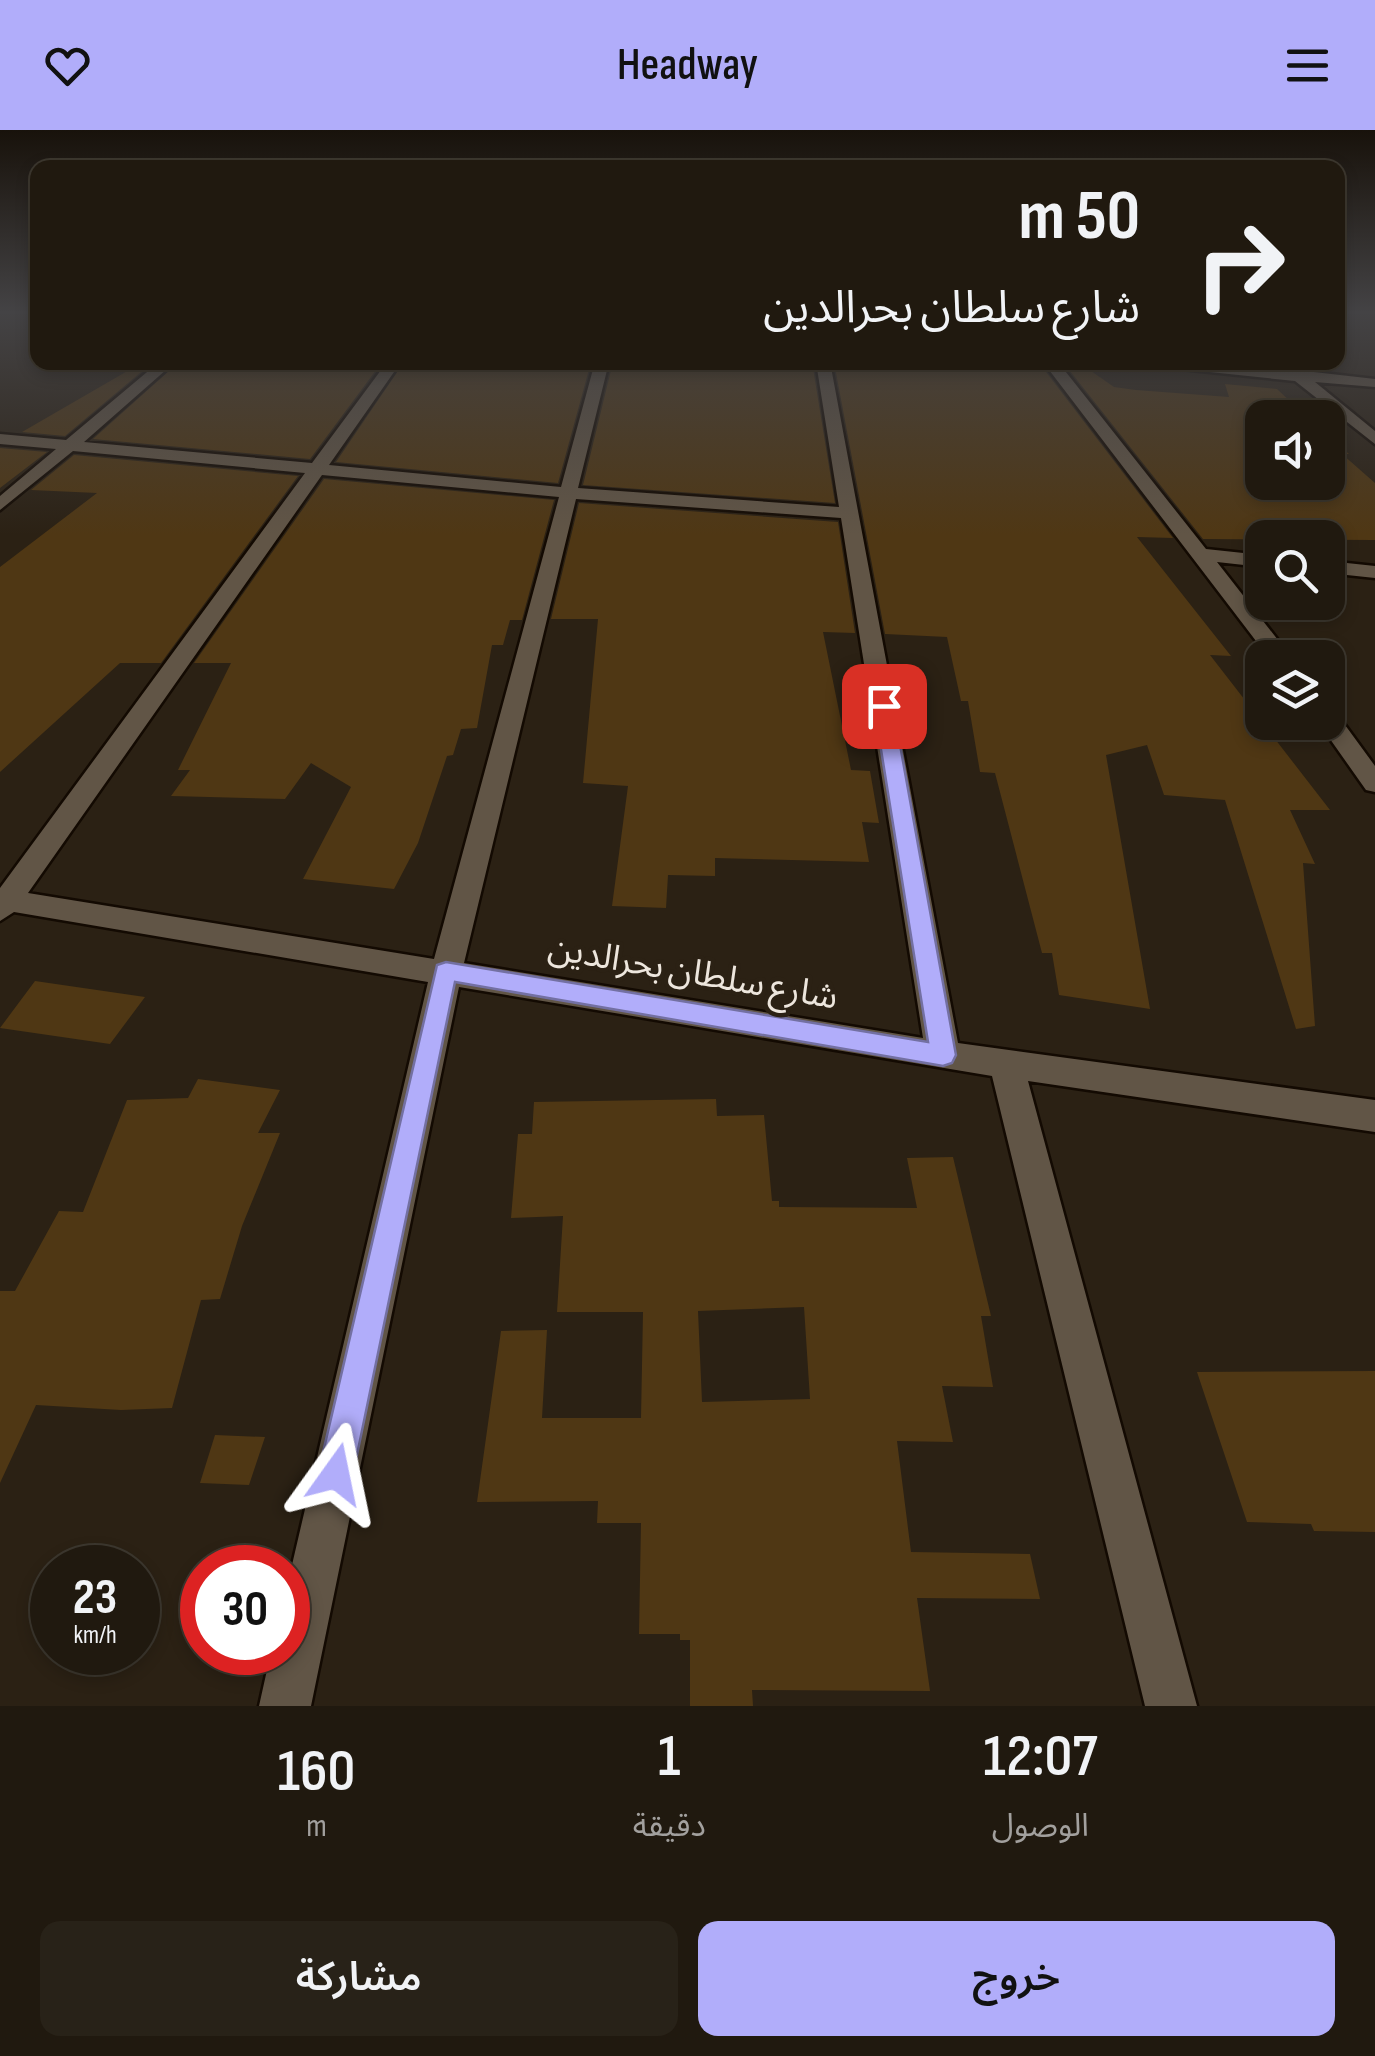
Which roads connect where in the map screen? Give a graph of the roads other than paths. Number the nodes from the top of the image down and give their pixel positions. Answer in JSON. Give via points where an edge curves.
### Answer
{"nodes":[{"id":1,"x":138,"y":388,"type":"edge"},
{"id":2,"x":376,"y":388,"type":"edge"},
{"id":3,"x":596,"y":388,"type":"edge"},
{"id":4,"x":829,"y":388,"type":"edge"},
{"id":5,"x":1070,"y":388,"type":"edge"},
{"id":6,"x":1312,"y":388,"type":"edge"},
{"id":7,"x":0,"y":438,"type":"edge"},
{"id":8,"x":1375,"y":438,"type":"edge"},
{"id":9,"x":72,"y":445,"type":"junction"},
{"id":10,"x":316,"y":470,"type":"junction"},
{"id":11,"x":570,"y":493,"type":"junction"},
{"id":12,"x":0,"y":505,"type":"edge"},
{"id":13,"x":851,"y":513,"type":"junction"},
{"id":14,"x":1203,"y":555,"type":"junction"},
{"id":15,"x":1245,"y":559,"type":"edge"},
{"id":16,"x":1345,"y":569,"type":"edge"},
{"id":17,"x":1375,"y":572,"type":"edge"},
{"id":18,"x":1267,"y":640,"type":"edge"},
{"id":19,"x":1343,"y":740,"type":"edge"},
{"id":20,"x":1375,"y":784,"type":"edge"},
{"id":21,"x":2,"y":903,"type":"edge"},
{"id":22,"x":446,"y":972,"type":"junction"},
{"id":23,"x":943,"y":1055,"type":"junction"},
{"id":24,"x":1006,"y":1064,"type":"junction"},
{"id":25,"x":1375,"y":1116,"type":"edge"},
{"id":26,"x":285,"y":1706,"type":"edge"},
{"id":27,"x":1171,"y":1706,"type":"edge"}],
"edges":[{"from":1,"to":9,"type":"street"},
{"from":2,"to":10,"type":"street"},
{"from":3,"to":11,"type":"street"},
{"from":4,"to":13,"type":"street"},
{"from":5,"to":14,"type":"street"},
{"from":6,"to":8,"type":"street"},
{"from":7,"to":9,"type":"street"},
{"from":9,"to":10,"type":"street"},
{"from":9,"to":12,"type":"street"},
{"from":10,"to":11,"type":"street"},
{"from":10,"to":21,"type":"street"},
{"from":11,"to":13,"type":"street"},
{"from":11,"to":22,"type":"street"},
{"from":13,"to":23,"type":"street"},
{"from":14,"to":15,"type":"street"},
{"from":14,"to":18,"type":"street"},
{"from":16,"to":17,"type":"street"},
{"from":19,"to":20,"type":"street"},
{"from":21,"to":22,"type":"street","name":"شارع سلطان بحرالدين"},
{"from":22,"to":23,"type":"street","name":"شارع سلطان بحرالدين"},
{"from":22,"to":26,"type":"street"},
{"from":23,"to":24,"type":"street","name":"شارع سلطان بحرالدين"},
{"from":24,"to":25,"type":"street","name":"شارع سلطان بحرالدين"},
{"from":24,"to":27,"type":"street"}]}
